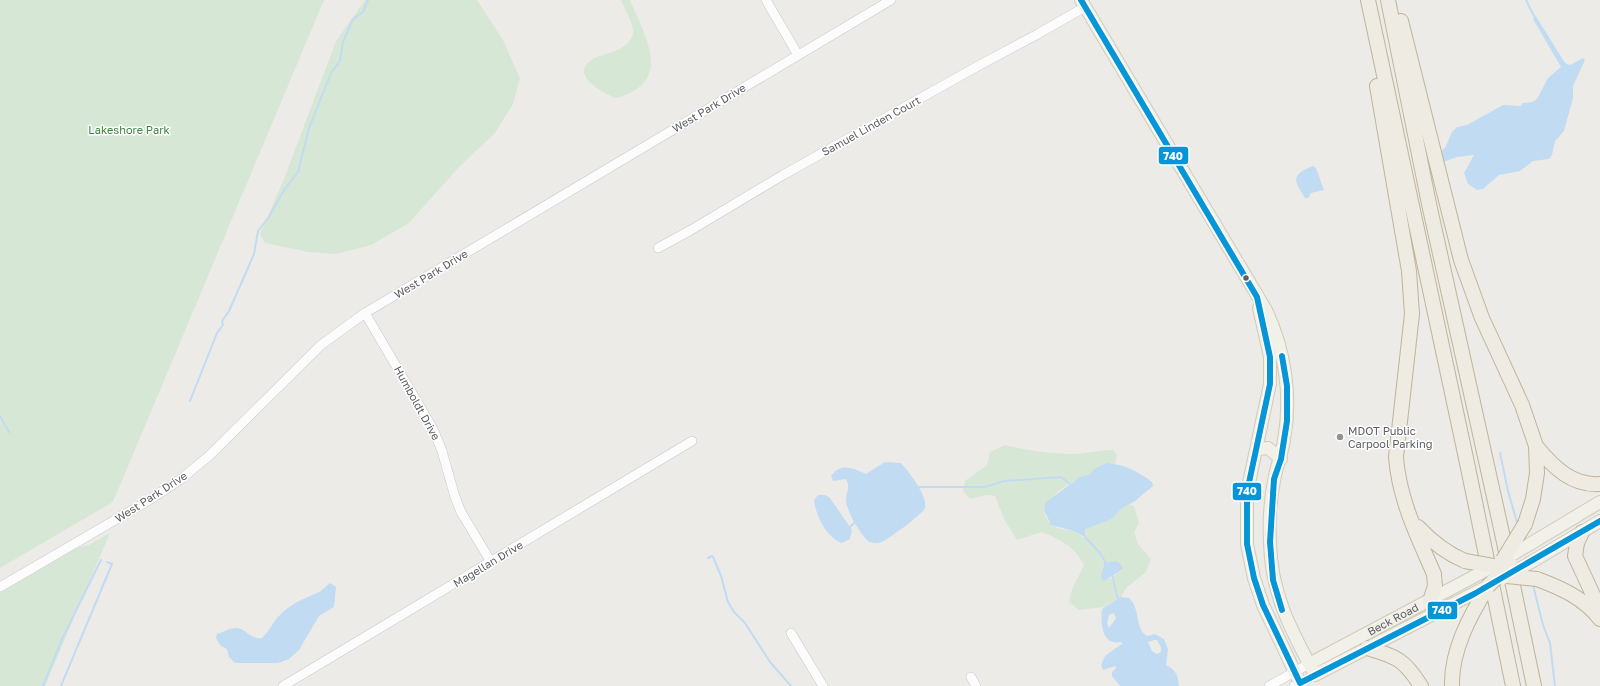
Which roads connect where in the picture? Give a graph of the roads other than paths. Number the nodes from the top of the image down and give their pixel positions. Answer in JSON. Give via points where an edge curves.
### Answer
{"nodes":[{"id":1,"x":766,"y":0,"type":"edge"},
{"id":2,"x":892,"y":0,"type":"edge"},
{"id":3,"x":1368,"y":0,"type":"edge"},
{"id":4,"x":1388,"y":0,"type":"edge"},
{"id":5,"x":1396,"y":0,"type":"edge"},
{"id":6,"x":1083,"y":3,"type":"edge"},
{"id":7,"x":798,"y":55,"type":"junction"},
{"id":8,"x":658,"y":248,"type":"dead end"},
{"id":9,"x":1257,"y":297,"type":"junction"},
{"id":10,"x":365,"y":313,"type":"junction"},
{"id":11,"x":1270,"y":384,"type":"junction"},
{"id":12,"x":1287,"y":386,"type":"junction"},
{"id":13,"x":692,"y":441,"type":"dead end"},
{"id":14,"x":1536,"y":446,"type":"junction"},
{"id":15,"x":1257,"y":449,"type":"junction"},
{"id":16,"x":1281,"y":459,"type":"junction"},
{"id":17,"x":1600,"y":484,"type":"edge"},
{"id":18,"x":1404,"y":502,"type":"junction"},
{"id":19,"x":1600,"y":502,"type":"edge"},
{"id":20,"x":1600,"y":521,"type":"edge"},
{"id":21,"x":1582,"y":532,"type":"junction"},
{"id":22,"x":1530,"y":544,"type":"joint"},
{"id":23,"x":1533,"y":561,"type":"joint"},
{"id":24,"x":491,"y":562,"type":"junction"},
{"id":25,"x":1498,"y":571,"type":"junction"},
{"id":26,"x":1471,"y":578,"type":"joint"},
{"id":27,"x":0,"y":587,"type":"edge"},
{"id":28,"x":1475,"y":600,"type":"junction"},
{"id":29,"x":1430,"y":601,"type":"junction"},
{"id":30,"x":1600,"y":610,"type":"edge"},
{"id":31,"x":1600,"y":619,"type":"edge"},
{"id":32,"x":791,"y":633,"type":"dead end"},
{"id":33,"x":1367,"y":648,"type":"junction"},
{"id":34,"x":1309,"y":664,"type":"junction"},
{"id":35,"x":1294,"y":672,"type":"junction"},
{"id":36,"x":1315,"y":675,"type":"junction"},
{"id":37,"x":971,"y":678,"type":"dead end"},
{"id":38,"x":1297,"y":684,"type":"edge"},
{"id":39,"x":284,"y":686,"type":"edge"},
{"id":40,"x":823,"y":686,"type":"edge"},
{"id":41,"x":976,"y":686,"type":"edge"},
{"id":42,"x":1269,"y":686,"type":"edge"},
{"id":43,"x":1421,"y":686,"type":"edge"},
{"id":44,"x":1452,"y":686,"type":"edge"},
{"id":45,"x":1513,"y":686,"type":"edge"},
{"id":46,"x":1534,"y":686,"type":"edge"}],
"edges":[{"from":1,"to":7,"type":"street"},
{"from":2,"to":7,"type":"street","name":"West Park Drive"},
{"from":3,"to":18,"type":"highway","via":[[1368,30],[1409,272],[1411,337],[1396,457],[1397,478]]},
{"from":3,"to":45,"type":"highway"},
{"from":4,"to":46,"type":"highway","via":[[1429,204]]},
{"from":5,"to":14,"type":"highway","via":[[1460,260],[1482,318],[1522,405]]},
{"from":6,"to":8,"type":"street","name":"Samuel Linden Court","via":[[1036,35]]},
{"from":6,"to":9,"type":"main road"},
{"from":7,"to":10,"type":"street","name":"West Park Drive"},
{"from":9,"to":11,"type":"main road","via":[[1270,357]]},
{"from":9,"to":12,"type":"main road","via":[[1273,323],[1282,354]]},
{"from":10,"to":24,"type":"street","name":"Humboldt Drive","via":[[433,429],[461,512]]},
{"from":10,"to":27,"type":"street","name":"West Park Drive","via":[[321,345],[200,463],[170,487]]},
{"from":11,"to":12,"type":"main road","via":[[1275,388]]},
{"from":11,"to":15,"type":"main road"},
{"from":12,"to":16,"type":"main road","via":[[1287,421]]},
{"from":13,"to":24,"type":"street","name":"Magellan Drive"},
{"from":14,"to":17,"type":"highway","via":[[1564,475],[1578,482]]},
{"from":14,"to":25,"type":"highway","bridge":true,"via":[[1533,499],[1525,524]]},
{"from":15,"to":16,"type":"main road","via":[[1268,448]]},
{"from":15,"to":35,"type":"main road","via":[[1247,492],[1247,544],[1263,605]]},
{"from":16,"to":34,"type":"main road","via":[[1271,499],[1270,542],[1273,580],[1281,608]]},
{"from":18,"to":25,"type":"highway","bridge":true,"via":[[1415,523],[1429,540],[1465,561]]},
{"from":18,"to":29,"type":"highway","via":[[1434,574],[1435,586]]},
{"from":19,"to":22,"type":"main road"},
{"from":20,"to":21,"type":"main road"},
{"from":21,"to":23,"type":"main road"},
{"from":21,"to":30,"type":"highway","via":[[1575,556]]},
{"from":22,"to":25,"type":"highway","bridge":true},
{"from":23,"to":25,"type":"highway","bridge":true},
{"from":24,"to":39,"type":"street","name":"Magellan Drive"},
{"from":25,"to":26,"type":"highway"},
{"from":25,"to":28,"type":"highway"},
{"from":25,"to":31,"type":"highway","bridge":true,"via":[[1537,579],[1556,586],[1580,598]]},
{"from":26,"to":29,"type":"main road","name":"Beck Road"},
{"from":28,"to":33,"type":"main road","name":"Beck Road"},
{"from":28,"to":44,"type":"highway","via":[[1456,655]]},
{"from":29,"to":34,"type":"main road","name":"Beck Road"},
{"from":32,"to":40,"type":"street"},
{"from":33,"to":36,"type":"main road","name":"Beck Road"},
{"from":33,"to":43,"type":"highway","via":[[1399,658]]},
{"from":34,"to":35,"type":"street","name":"Beck Road"},
{"from":34,"to":36,"type":"main road"},
{"from":35,"to":38,"type":"main road"},
{"from":35,"to":42,"type":"street","name":"Beck Road"},
{"from":36,"to":38,"type":"street","name":"Beck Road"},
{"from":37,"to":41,"type":"street"}]}
